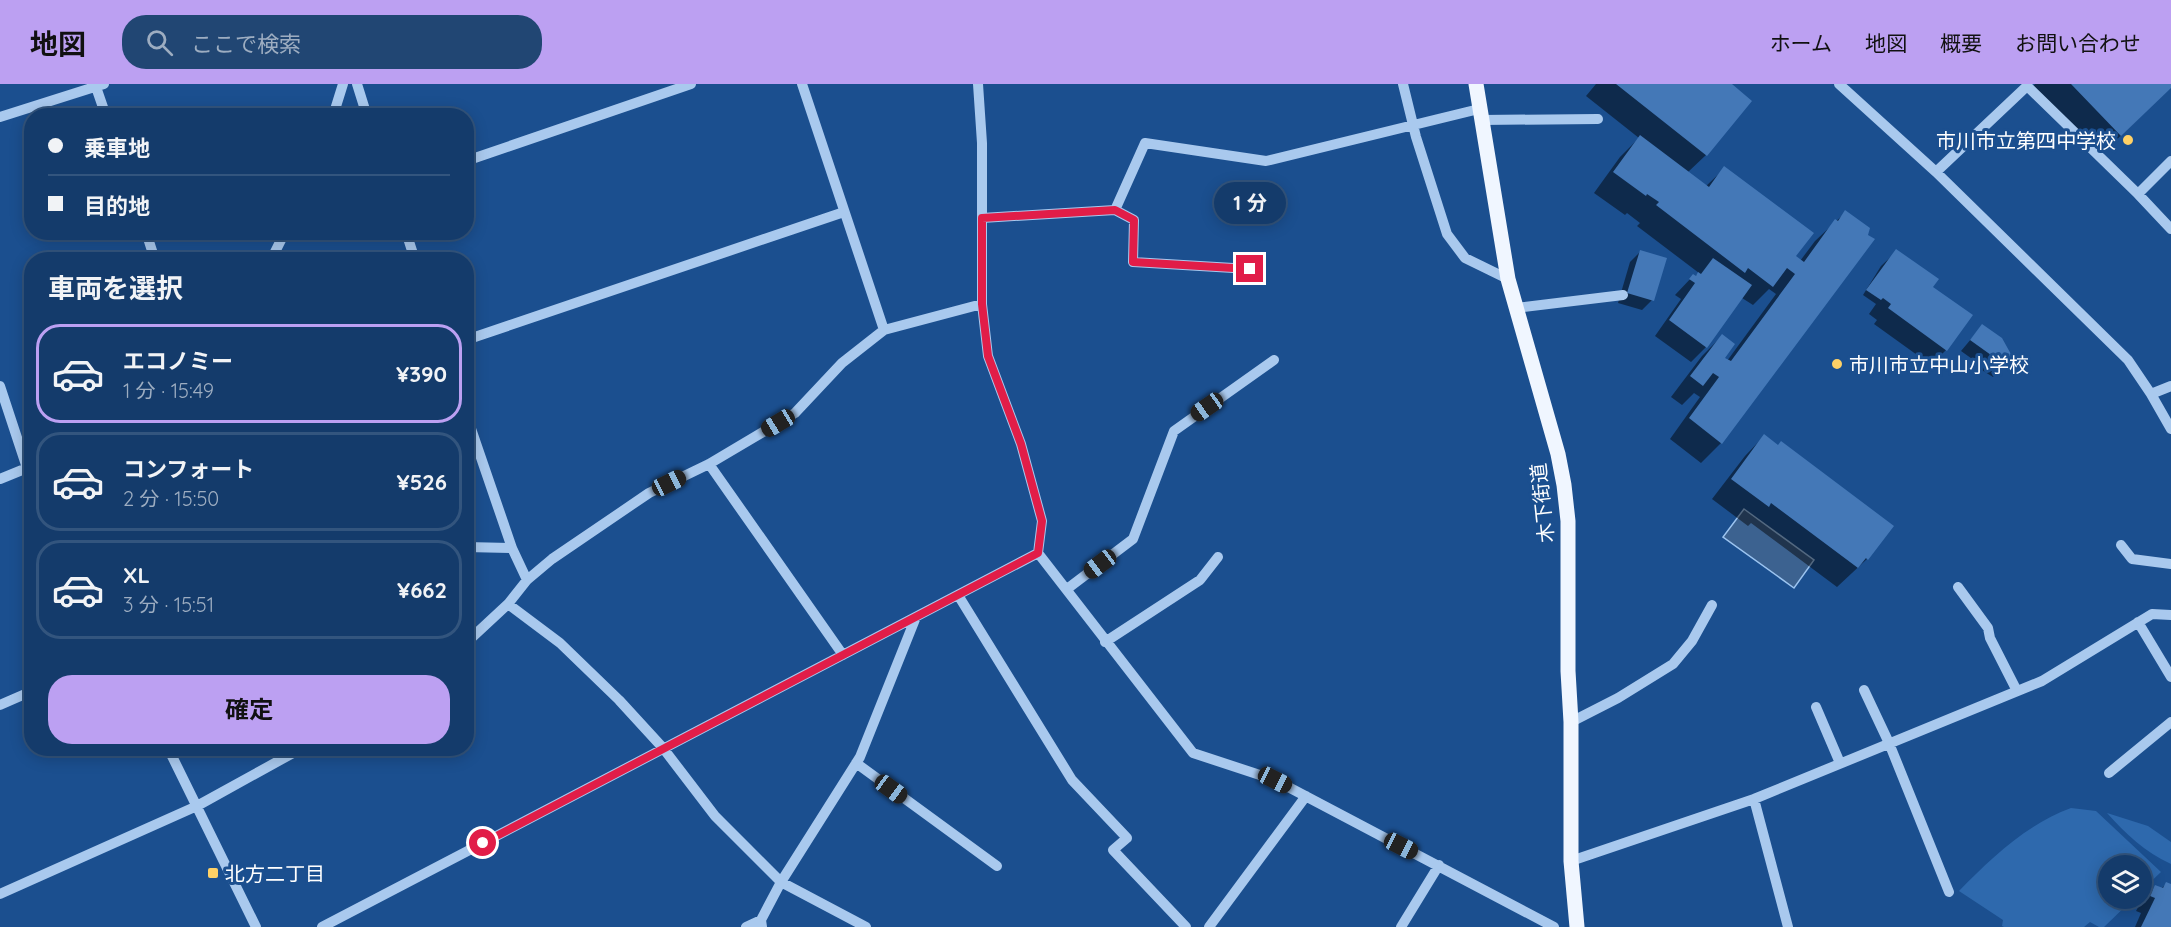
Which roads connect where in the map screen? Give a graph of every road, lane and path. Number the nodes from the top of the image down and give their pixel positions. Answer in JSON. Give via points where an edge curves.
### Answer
{"nodes":[{"id":1,"x":344,"y":84,"type":"edge"},
{"id":2,"x":357,"y":84,"type":"edge"},
{"id":3,"x":691,"y":84,"type":"edge"},
{"id":4,"x":802,"y":84,"type":"edge"},
{"id":5,"x":978,"y":84,"type":"edge"},
{"id":6,"x":1402,"y":84,"type":"edge"},
{"id":7,"x":1476,"y":84,"type":"edge"},
{"id":8,"x":1839,"y":84,"type":"edge"},
{"id":9,"x":100,"y":85,"type":"edge"},
{"id":10,"x":2030,"y":86,"type":"edge"},
{"id":11,"x":28,"y":108,"type":"edge"},
{"id":12,"x":104,"y":108,"type":"edge"},
{"id":13,"x":336,"y":108,"type":"edge"},
{"id":14,"x":364,"y":108,"type":"edge"},
{"id":15,"x":24,"y":109,"type":"edge"},
{"id":16,"x":1480,"y":114,"type":"junction"},
{"id":17,"x":0,"y":117,"type":"edge"},
{"id":18,"x":1598,"y":119,"type":"dead end"},
{"id":19,"x":1412,"y":126,"type":"junction"},
{"id":20,"x":474,"y":158,"type":"edge"},
{"id":21,"x":2171,"y":161,"type":"edge"},
{"id":22,"x":1936,"y":172,"type":"junction"},
{"id":23,"x":2138,"y":194,"type":"junction"},
{"id":24,"x":1115,"y":210,"type":"junction"},
{"id":25,"x":844,"y":212,"type":"junction"},
{"id":26,"x":982,"y":218,"type":"junction"},
{"id":27,"x":2171,"y":229,"type":"edge"},
{"id":28,"x":1250,"y":269,"type":"dead end"},
{"id":29,"x":1508,"y":279,"type":"junction"},
{"id":30,"x":1623,"y":295,"type":"dead end"},
{"id":31,"x":982,"y":304,"type":"junction"},
{"id":32,"x":1516,"y":308,"type":"junction"},
{"id":33,"x":884,"y":330,"type":"junction"},
{"id":34,"x":474,"y":337,"type":"edge"},
{"id":35,"x":1274,"y":360,"type":"dead end"},
{"id":36,"x":0,"y":386,"type":"edge"},
{"id":37,"x":2171,"y":386,"type":"edge"},
{"id":38,"x":2151,"y":394,"type":"junction"},
{"id":39,"x":2171,"y":429,"type":"edge"},
{"id":40,"x":474,"y":437,"type":"edge"},
{"id":41,"x":24,"y":457,"type":"edge"},
{"id":42,"x":709,"y":464,"type":"junction"},
{"id":43,"x":24,"y":473,"type":"edge"},
{"id":44,"x":0,"y":479,"type":"edge"},
{"id":45,"x":2121,"y":545,"type":"dead end"},
{"id":46,"x":474,"y":547,"type":"edge"},
{"id":47,"x":512,"y":548,"type":"junction"},
{"id":48,"x":1038,"y":553,"type":"junction"},
{"id":49,"x":1218,"y":557,"type":"dead end"},
{"id":50,"x":2171,"y":564,"type":"edge"},
{"id":51,"x":527,"y":580,"type":"junction"},
{"id":52,"x":1958,"y":587,"type":"dead end"},
{"id":53,"x":1067,"y":588,"type":"junction"},
{"id":54,"x":958,"y":595,"type":"junction"},
{"id":55,"x":508,"y":604,"type":"junction"},
{"id":56,"x":1712,"y":605,"type":"dead end"},
{"id":57,"x":2171,"y":615,"type":"edge"},
{"id":58,"x":916,"y":616,"type":"junction"},
{"id":59,"x":2138,"y":622,"type":"junction"},
{"id":60,"x":474,"y":636,"type":"edge"},
{"id":61,"x":1105,"y":642,"type":"junction"},
{"id":62,"x":843,"y":655,"type":"junction"},
{"id":63,"x":2171,"y":676,"type":"edge"},
{"id":64,"x":1864,"y":690,"type":"dead end"},
{"id":65,"x":2018,"y":691,"type":"junction"},
{"id":66,"x":24,"y":694,"type":"edge"},
{"id":67,"x":0,"y":705,"type":"edge"},
{"id":68,"x":1816,"y":707,"type":"dead end"},
{"id":69,"x":1571,"y":722,"type":"junction"},
{"id":70,"x":2171,"y":722,"type":"edge"},
{"id":71,"x":1889,"y":743,"type":"junction"},
{"id":72,"x":663,"y":748,"type":"junction"},
{"id":73,"x":172,"y":756,"type":"edge"},
{"id":74,"x":288,"y":756,"type":"edge"},
{"id":75,"x":856,"y":763,"type":"junction"},
{"id":76,"x":1840,"y":763,"type":"junction"},
{"id":77,"x":2109,"y":774,"type":"dead end"},
{"id":78,"x":1306,"y":796,"type":"junction"},
{"id":79,"x":1754,"y":799,"type":"junction"},
{"id":80,"x":197,"y":806,"type":"junction"},
{"id":81,"x":1571,"y":861,"type":"junction"},
{"id":82,"x":1439,"y":865,"type":"junction"},
{"id":83,"x":997,"y":866,"type":"dead end"},
{"id":84,"x":781,"y":882,"type":"junction"},
{"id":85,"x":1948,"y":892,"type":"dead end"},
{"id":86,"x":0,"y":894,"type":"edge"},
{"id":87,"x":761,"y":924,"type":"edge"},
{"id":88,"x":256,"y":927,"type":"edge"},
{"id":89,"x":322,"y":927,"type":"edge"},
{"id":90,"x":746,"y":927,"type":"edge"},
{"id":91,"x":866,"y":927,"type":"edge"},
{"id":92,"x":1186,"y":927,"type":"edge"},
{"id":93,"x":1209,"y":927,"type":"edge"},
{"id":94,"x":1401,"y":927,"type":"edge"},
{"id":95,"x":1554,"y":927,"type":"edge"},
{"id":96,"x":1576,"y":927,"type":"edge"},
{"id":97,"x":1788,"y":927,"type":"edge"}],
"edges":[{"from":1,"to":13,"type":"street"},
{"from":2,"to":14,"type":"street"},
{"from":3,"to":20,"type":"street"},
{"from":4,"to":25,"type":"street"},
{"from":5,"to":26,"type":"street"},
{"from":6,"to":19,"type":"street"},
{"from":7,"to":16,"type":"main road","name":"木下街道"},
{"from":8,"to":22,"type":"street"},
{"from":9,"to":11,"type":"street"},
{"from":9,"to":12,"type":"street"},
{"from":10,"to":22,"type":"street"},
{"from":10,"to":23,"type":"street"},
{"from":15,"to":17,"type":"street"},
{"from":16,"to":18,"type":"street"},
{"from":16,"to":19,"type":"street"},
{"from":16,"to":29,"type":"main road","name":"木下街道"},
{"from":19,"to":24,"type":"street","via":[[1266,161],[1144,143]]},
{"from":19,"to":29,"type":"street","via":[[1447,234],[1465,258]]},
{"from":21,"to":23,"type":"street"},
{"from":22,"to":38,"type":"street","via":[[2128,360]]},
{"from":23,"to":27,"type":"street"},
{"from":24,"to":26,"type":"street"},
{"from":24,"to":28,"type":"street","via":[[1134,220],[1133,262]]},
{"from":25,"to":33,"type":"street"},
{"from":25,"to":34,"type":"street"},
{"from":26,"to":31,"type":"street"},
{"from":29,"to":32,"type":"main road","name":"木下街道"},
{"from":30,"to":32,"type":"street"},
{"from":31,"to":33,"type":"street"},
{"from":31,"to":48,"type":"street","via":[[988,356],[1021,444],[1042,521]]},
{"from":32,"to":69,"type":"main road","name":"木下街道","via":[[1564,485]]},
{"from":33,"to":42,"type":"street","via":[[842,363],[795,413]]},
{"from":35,"to":53,"type":"street","via":[[1174,431],[1133,539]]},
{"from":36,"to":41,"type":"street"},
{"from":37,"to":38,"type":"street"},
{"from":38,"to":39,"type":"street"},
{"from":40,"to":47,"type":"street"},
{"from":42,"to":51,"type":"street","via":[[649,493]]},
{"from":42,"to":62,"type":"street"},
{"from":43,"to":44,"type":"street"},
{"from":45,"to":50,"type":"street","via":[[2132,559]]},
{"from":46,"to":47,"type":"street"},
{"from":47,"to":51,"type":"street"},
{"from":48,"to":53,"type":"street"},
{"from":48,"to":54,"type":"street"},
{"from":49,"to":61,"type":"street","via":[[1200,580]]},
{"from":51,"to":55,"type":"street"},
{"from":52,"to":65,"type":"street","via":[[1988,628]]},
{"from":53,"to":61,"type":"street"},
{"from":54,"to":58,"type":"street"},
{"from":54,"to":92,"type":"street","via":[[1072,780],[1127,838],[1113,850]]},
{"from":55,"to":60,"type":"street"},
{"from":55,"to":72,"type":"street","via":[[560,643]]},
{"from":56,"to":69,"type":"street","via":[[1692,641],[1673,664]]},
{"from":57,"to":59,"type":"street","via":[[2152,614]]},
{"from":58,"to":62,"type":"street"},
{"from":58,"to":75,"type":"street"},
{"from":59,"to":63,"type":"street"},
{"from":59,"to":65,"type":"street","via":[[2042,681]]},
{"from":61,"to":78,"type":"street","via":[[1193,753],[1275,780]]},
{"from":62,"to":72,"type":"street"},
{"from":64,"to":71,"type":"street"},
{"from":65,"to":71,"type":"street"},
{"from":66,"to":67,"type":"street"},
{"from":68,"to":76,"type":"street"},
{"from":69,"to":81,"type":"main road","name":"木下街道"},
{"from":70,"to":77,"type":"street"},
{"from":71,"to":76,"type":"street"},
{"from":71,"to":85,"type":"street"},
{"from":72,"to":84,"type":"street","via":[[715,816]]},
{"from":72,"to":89,"type":"street"},
{"from":73,"to":80,"type":"street"},
{"from":74,"to":80,"type":"street"},
{"from":75,"to":83,"type":"street"},
{"from":75,"to":84,"type":"street"},
{"from":76,"to":79,"type":"street"},
{"from":78,"to":82,"type":"street"},
{"from":78,"to":93,"type":"street"},
{"from":79,"to":81,"type":"street"},
{"from":79,"to":97,"type":"street"},
{"from":80,"to":86,"type":"street"},
{"from":80,"to":88,"type":"street"},
{"from":81,"to":96,"type":"main road","name":"木下街道"},
{"from":82,"to":94,"type":"street"},
{"from":82,"to":95,"type":"street"},
{"from":84,"to":87,"type":"street"},
{"from":84,"to":91,"type":"street"},
{"from":87,"to":90,"type":"street"}]}
